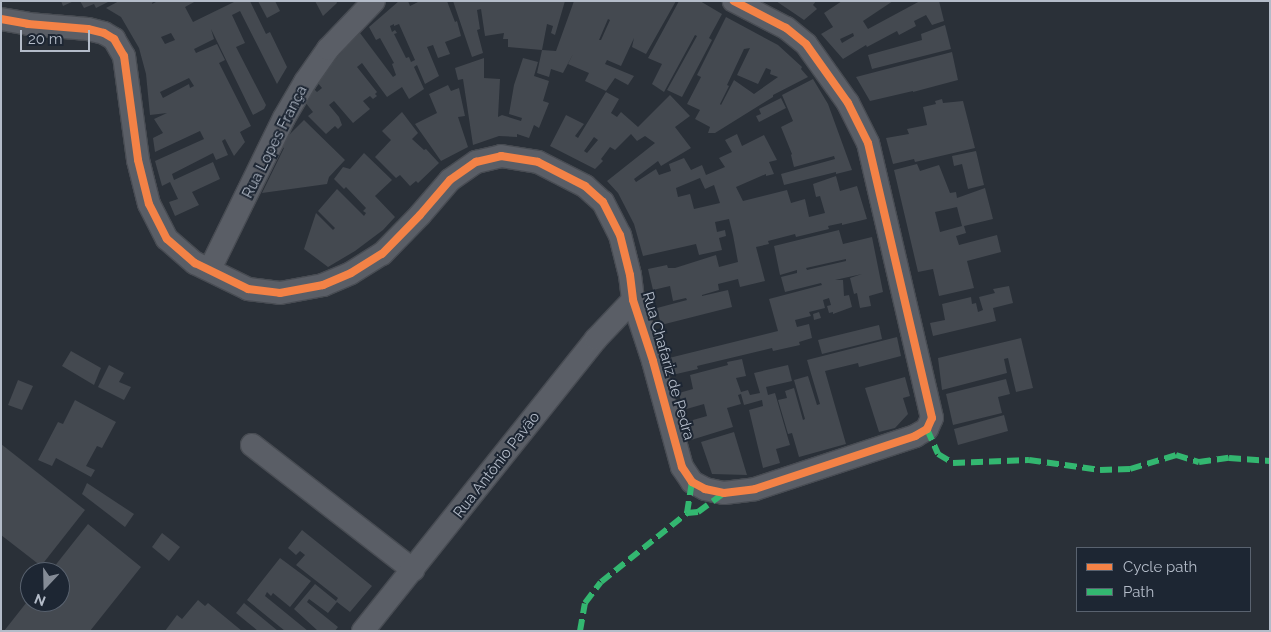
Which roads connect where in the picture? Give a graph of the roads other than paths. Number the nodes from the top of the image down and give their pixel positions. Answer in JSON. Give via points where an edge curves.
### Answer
{"nodes":[{"id":1,"x":374,"y":1,"type":"edge"},
{"id":2,"x":734,"y":1,"type":"edge"},
{"id":3,"x":1,"y":19,"type":"edge"},
{"id":4,"x":210,"y":269,"type":"junction"},
{"id":5,"x":633,"y":300,"type":"junction"},
{"id":6,"x":252,"y":445,"type":"dead end"},
{"id":7,"x":413,"y":570,"type":"junction"},
{"id":8,"x":363,"y":631,"type":"edge"}],
"edges":[{"from":1,"to":4,"type":"street","name":"Rua Lopes França","via":[[328,49],[306,82],[284,118]]},
{"from":2,"to":5,"type":"street","name":"Rua Chafariz de Pedra","via":[[786,28],[806,44],[848,104],[868,143],[932,418],[927,429],[916,436],[754,489],[724,493],[705,489],[692,482],[682,467]]},
{"from":3,"to":4,"type":"street","name":"Rua Chafariz de Pedra","via":[[88,29],[114,39],[124,56],[138,160],[149,204],[166,239]]},
{"from":4,"to":5,"type":"street","name":"Rua Chafariz de Pedra","via":[[248,289],[280,292],[323,285],[382,254],[450,180],[476,162],[501,156],[538,162],[559,171],[585,186],[603,202],[620,235]]},
{"from":5,"to":7,"type":"street","name":"Rua Antônio Pavão","via":[[596,339]]},
{"from":6,"to":7,"type":"street"},
{"from":7,"to":8,"type":"street","name":"Rua Antônio Pavão"}]}
